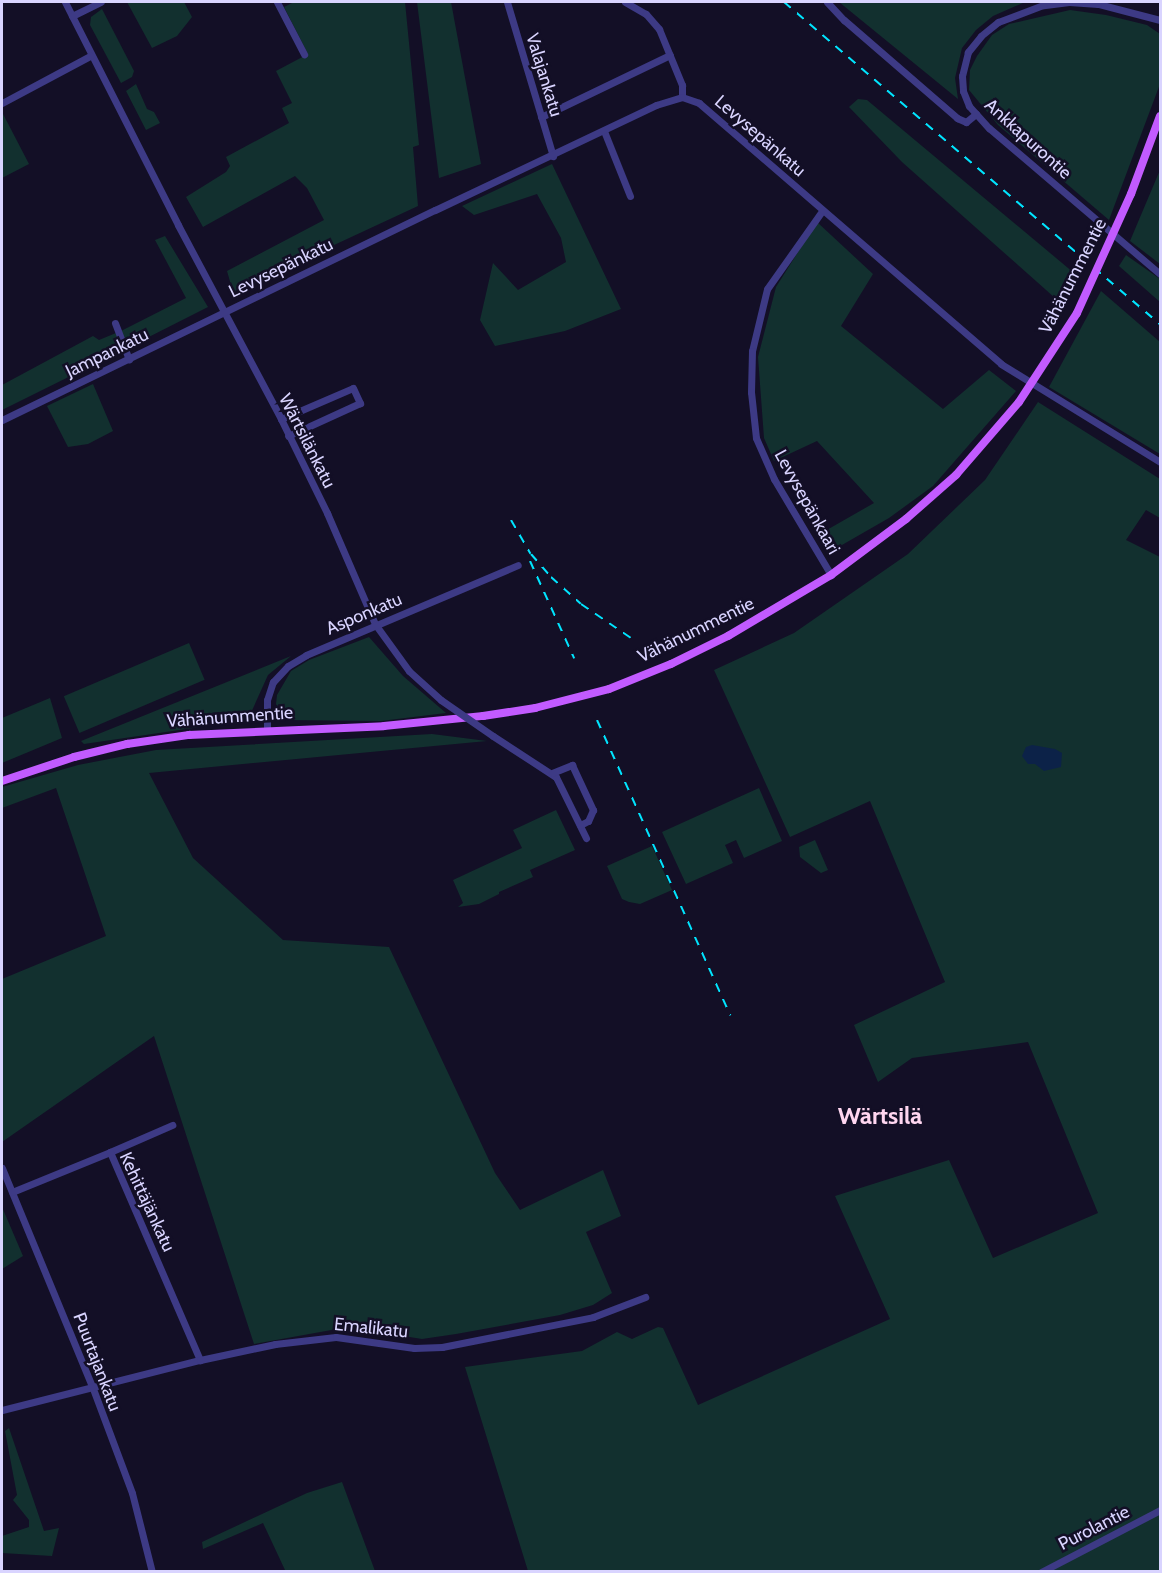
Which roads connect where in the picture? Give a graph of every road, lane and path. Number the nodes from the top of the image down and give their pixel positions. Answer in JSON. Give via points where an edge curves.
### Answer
{"nodes":[{"id":1,"x":65,"y":2,"type":"edge"},
{"id":2,"x":101,"y":2,"type":"edge"},
{"id":3,"x":277,"y":2,"type":"edge"},
{"id":4,"x":507,"y":2,"type":"edge"},
{"id":5,"x":625,"y":2,"type":"edge"},
{"id":6,"x":827,"y":2,"type":"edge"},
{"id":7,"x":72,"y":16,"type":"junction"},
{"id":8,"x":1161,"y":20,"type":"edge"},
{"id":9,"x":304,"y":54,"type":"dead end"},
{"id":10,"x":670,"y":55,"type":"junction"},
{"id":11,"x":90,"y":56,"type":"junction"},
{"id":12,"x":682,"y":97,"type":"junction"},
{"id":13,"x":2,"y":103,"type":"edge"},
{"id":14,"x":976,"y":114,"type":"junction"},
{"id":15,"x":1161,"y":116,"type":"edge"},
{"id":16,"x":541,"y":117,"type":"junction"},
{"id":17,"x":604,"y":131,"type":"junction"},
{"id":18,"x":553,"y":156,"type":"junction"},
{"id":19,"x":630,"y":196,"type":"dead end"},
{"id":20,"x":822,"y":211,"type":"junction"},
{"id":21,"x":1161,"y":274,"type":"edge"},
{"id":22,"x":225,"y":312,"type":"junction"},
{"id":23,"x":115,"y":323,"type":"dead end"},
{"id":24,"x":129,"y":359,"type":"junction"},
{"id":25,"x":281,"y":419,"type":"junction"},
{"id":26,"x":2,"y":420,"type":"edge"},
{"id":27,"x":288,"y":436,"type":"junction"},
{"id":28,"x":1161,"y":462,"type":"edge"},
{"id":29,"x":518,"y":565,"type":"dead end"},
{"id":30,"x":831,"y":575,"type":"junction"},
{"id":31,"x":375,"y":624,"type":"junction"},
{"id":32,"x":267,"y":730,"type":"junction"},
{"id":33,"x":552,"y":773,"type":"junction"},
{"id":34,"x":2,"y":781,"type":"edge"},
{"id":35,"x":580,"y":825,"type":"junction"},
{"id":36,"x":586,"y":838,"type":"dead end"},
{"id":37,"x":172,"y":1125,"type":"dead end"},
{"id":38,"x":110,"y":1152,"type":"junction"},
{"id":39,"x":2,"y":1168,"type":"edge"},
{"id":40,"x":12,"y":1192,"type":"junction"},
{"id":41,"x":645,"y":1298,"type":"dead end"},
{"id":42,"x":200,"y":1360,"type":"junction"},
{"id":43,"x":92,"y":1386,"type":"junction"},
{"id":44,"x":2,"y":1410,"type":"edge"},
{"id":45,"x":1161,"y":1510,"type":"edge"},
{"id":46,"x":152,"y":1572,"type":"edge"},
{"id":47,"x":1041,"y":1572,"type":"edge"}],
"edges":[{"from":1,"to":7,"type":"street","name":"Wärtsilänkatu"},
{"from":2,"to":7,"type":"street"},
{"from":3,"to":9,"type":"street"},
{"from":4,"to":16,"type":"street","name":"Valajankatu"},
{"from":5,"to":10,"type":"street","via":[[653,20]]},
{"from":6,"to":14,"type":"street","via":[[957,118],[966,122]]},
{"from":7,"to":11,"type":"street","name":"Wärtsilänkatu"},
{"from":8,"to":14,"type":"street","name":"Ankkapurontie","via":[[1098,4],[1069,2],[1043,5],[998,22],[968,52],[962,76],[963,92]]},
{"from":10,"to":12,"type":"street","via":[[682,85]]},
{"from":10,"to":16,"type":"street"},
{"from":11,"to":13,"type":"street"},
{"from":11,"to":22,"type":"street","name":"Wärtsilänkatu"},
{"from":12,"to":17,"type":"street","name":"Levysepänkatu","via":[[656,105]]},
{"from":12,"to":20,"type":"street","name":"Levysepänkatu","via":[[699,103]]},
{"from":14,"to":21,"type":"street","name":"Ankkapurontie"},
{"from":15,"to":30,"type":"main road","name":"Vähänummentie","bridge":true,"via":[[1077,313],[1019,402],[956,475],[906,519]]},
{"from":16,"to":18,"type":"street","name":"Valajankatu"},
{"from":17,"to":18,"type":"street","name":"Levysepänkatu"},
{"from":17,"to":19,"type":"street"},
{"from":18,"to":22,"type":"street","name":"Levysepänkatu"},
{"from":20,"to":28,"type":"street","name":"Levysepänkatu","via":[[1001,364]]},
{"from":20,"to":30,"type":"street","name":"Levysepänkaari","via":[[767,289],[752,351],[751,392],[756,438],[774,479]]},
{"from":22,"to":24,"type":"street","name":"Jampankatu"},
{"from":22,"to":25,"type":"street","name":"Wärtsilänkatu"},
{"from":23,"to":24,"type":"street"},
{"from":24,"to":26,"type":"street","name":"Jampankatu"},
{"from":25,"to":27,"type":"street","name":"Wärtsilänkatu"},
{"from":25,"to":27,"type":"street","via":[[353,388],[360,403]]},
{"from":27,"to":31,"type":"street","name":"Wärtsilänkatu","via":[[327,513]]},
{"from":29,"to":31,"type":"street","name":"Asponkatu"},
{"from":30,"to":32,"type":"main road","name":"Vähänummentie","via":[[728,636],[609,689],[535,708],[483,716],[384,726]]},
{"from":31,"to":32,"type":"street","name":"Asponkatu","via":[[288,666],[273,682],[267,700]]},
{"from":31,"to":33,"type":"street","name":"Wärtsilänkatu","bridge":true,"via":[[409,671],[441,700]]},
{"from":32,"to":34,"type":"main road","name":"Vähänummentie","via":[[127,744]]},
{"from":33,"to":35,"type":"street","name":"Wärtsilänkatu"},
{"from":33,"to":35,"type":"street","via":[[572,765],[593,810],[588,821]]},
{"from":35,"to":36,"type":"street","name":"Wärtsilänkatu"},
{"from":37,"to":38,"type":"street"},
{"from":38,"to":40,"type":"street","name":"Kehittäjänkatu"},
{"from":38,"to":42,"type":"street","name":"Kehittäjänkatu"},
{"from":39,"to":40,"type":"street","name":"Puurtajankatu"},
{"from":40,"to":43,"type":"street","name":"Puurtajankatu"},
{"from":41,"to":42,"type":"street","name":"Emalikatu","via":[[593,1317],[442,1347],[414,1348],[336,1336]]},
{"from":42,"to":43,"type":"street","name":"Emalikatu"},
{"from":43,"to":44,"type":"street","name":"Emalikatu"},
{"from":43,"to":46,"type":"street","name":"Puurtajankatu","via":[[135,1503]]},
{"from":45,"to":47,"type":"street","name":"Purolantie"}]}
